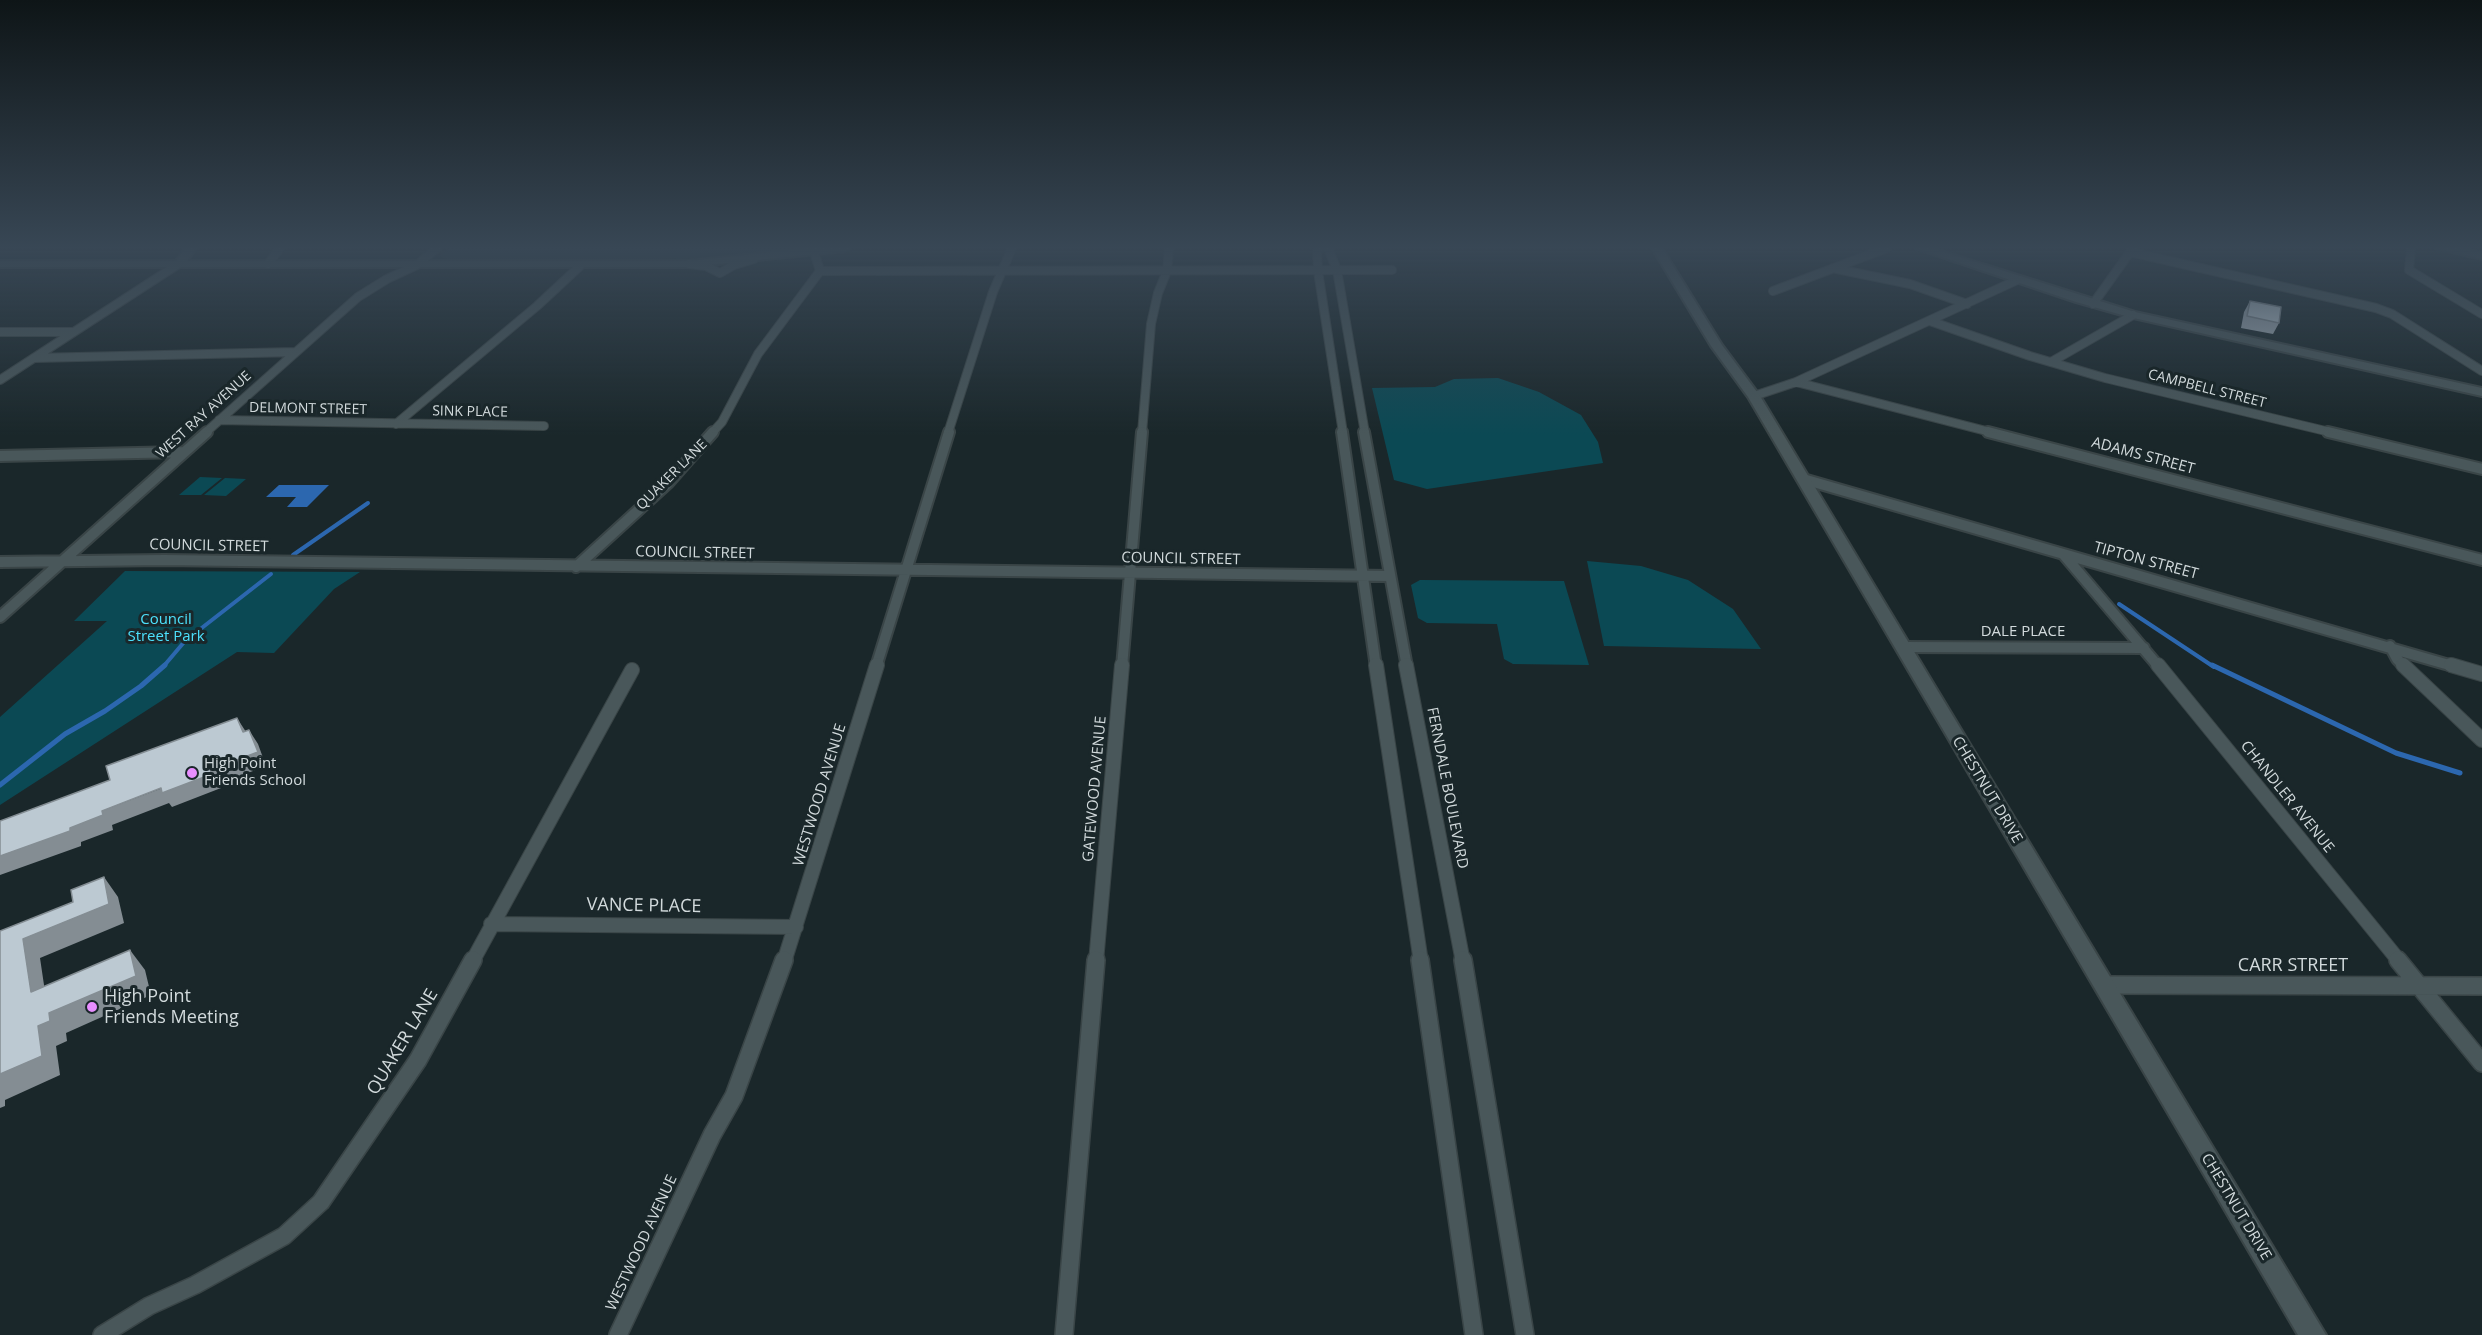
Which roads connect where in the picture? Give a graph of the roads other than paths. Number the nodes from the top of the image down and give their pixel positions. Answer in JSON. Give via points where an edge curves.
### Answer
{"nodes":[{"id":1,"x":107,"y":310,"type":"edge"},
{"id":2,"x":343,"y":310,"type":"edge"},
{"id":3,"x":532,"y":310,"type":"edge"},
{"id":4,"x":791,"y":310,"type":"edge"},
{"id":5,"x":988,"y":310,"type":"edge"},
{"id":6,"x":1154,"y":310,"type":"edge"},
{"id":7,"x":1325,"y":310,"type":"edge"},
{"id":8,"x":1344,"y":310,"type":"edge"},
{"id":9,"x":1695,"y":310,"type":"edge"},
{"id":10,"x":1953,"y":310,"type":"edge"},
{"id":11,"x":2116,"y":310,"type":"edge"},
{"id":12,"x":2382,"y":310,"type":"edge"},
{"id":13,"x":2133,"y":315,"type":"junction"},
{"id":14,"x":1930,"y":321,"type":"junction"},
{"id":15,"x":0,"y":332,"type":"edge"},
{"id":16,"x":73,"y":332,"type":"junction"},
{"id":17,"x":295,"y":352,"type":"junction"},
{"id":18,"x":34,"y":358,"type":"junction"},
{"id":19,"x":2050,"y":362,"type":"junction"},
{"id":20,"x":2482,"y":370,"type":"edge"},
{"id":21,"x":0,"y":380,"type":"edge"},
{"id":22,"x":1796,"y":382,"type":"junction"},
{"id":23,"x":2482,"y":392,"type":"edge"},
{"id":24,"x":1754,"y":396,"type":"junction"},
{"id":25,"x":219,"y":420,"type":"junction"},
{"id":26,"x":396,"y":424,"type":"junction"},
{"id":27,"x":544,"y":426,"type":"dead end"},
{"id":28,"x":183,"y":452,"type":"junction"},
{"id":29,"x":0,"y":456,"type":"edge"},
{"id":30,"x":2482,"y":469,"type":"edge"},
{"id":31,"x":1803,"y":479,"type":"junction"},
{"id":32,"x":2063,"y":554,"type":"junction"},
{"id":33,"x":2482,"y":560,"type":"edge"},
{"id":34,"x":62,"y":561,"type":"junction"},
{"id":35,"x":0,"y":562,"type":"edge"},
{"id":36,"x":576,"y":567,"type":"junction"},
{"id":37,"x":907,"y":571,"type":"junction"},
{"id":38,"x":1130,"y":574,"type":"junction"},
{"id":39,"x":1362,"y":576,"type":"junction"},
{"id":40,"x":1389,"y":576,"type":"junction"},
{"id":41,"x":0,"y":617,"type":"edge"},
{"id":42,"x":2390,"y":646,"type":"junction"},
{"id":43,"x":1902,"y":647,"type":"junction"},
{"id":44,"x":2145,"y":648,"type":"junction"},
{"id":45,"x":632,"y":670,"type":"dead end"},
{"id":46,"x":2482,"y":674,"type":"edge"},
{"id":47,"x":2482,"y":740,"type":"edge"},
{"id":48,"x":491,"y":924,"type":"junction"},
{"id":49,"x":796,"y":927,"type":"junction"},
{"id":50,"x":2103,"y":985,"type":"junction"},
{"id":51,"x":2420,"y":986,"type":"junction"},
{"id":52,"x":2482,"y":986,"type":"edge"},
{"id":53,"x":2482,"y":1063,"type":"edge"},
{"id":54,"x":102,"y":1335,"type":"edge"},
{"id":55,"x":618,"y":1335,"type":"edge"},
{"id":56,"x":1064,"y":1335,"type":"edge"},
{"id":57,"x":1474,"y":1335,"type":"edge"},
{"id":58,"x":1525,"y":1335,"type":"edge"},
{"id":59,"x":2313,"y":1335,"type":"edge"}],
"edges":[{"from":1,"to":16,"type":"street"},
{"from":2,"to":17,"type":"street","name":"WEST RAY AVENUE"},
{"from":3,"to":26,"type":"street"},
{"from":4,"to":36,"type":"street","name":"QUAKER LANE","via":[[758,354],[712,435],[668,483]]},
{"from":5,"to":37,"type":"street","name":"WESTWOOD AVENUE"},
{"from":6,"to":38,"type":"street","name":"GATEWOOD AVENUE"},
{"from":7,"to":39,"type":"street"},
{"from":8,"to":40,"type":"street","name":"FERNDALE BOULEVARD"},
{"from":9,"to":24,"type":"main road","name":"CHESTNUT DRIVE"},
{"from":10,"to":14,"type":"street"},
{"from":11,"to":13,"type":"main road"},
{"from":12,"to":20,"type":"street"},
{"from":13,"to":19,"type":"street"},
{"from":13,"to":23,"type":"main road"},
{"from":14,"to":19,"type":"street","name":"CAMPBELL STREET"},
{"from":14,"to":22,"type":"street"},
{"from":15,"to":16,"type":"street"},
{"from":16,"to":18,"type":"street"},
{"from":17,"to":18,"type":"street"},
{"from":17,"to":25,"type":"street","name":"WEST RAY AVENUE"},
{"from":18,"to":21,"type":"street"},
{"from":19,"to":30,"type":"street","name":"CAMPBELL STREET"},
{"from":22,"to":24,"type":"street"},
{"from":22,"to":33,"type":"street","name":"ADAMS STREET"},
{"from":24,"to":31,"type":"main road","name":"CHESTNUT DRIVE"},
{"from":25,"to":26,"type":"street","name":"DELMONT STREET"},
{"from":25,"to":28,"type":"street","name":"WEST RAY AVENUE"},
{"from":26,"to":27,"type":"street","name":"SINK PLACE"},
{"from":28,"to":29,"type":"street"},
{"from":28,"to":34,"type":"street","name":"WEST RAY AVENUE"},
{"from":31,"to":32,"type":"street","name":"TIPTON STREET"},
{"from":31,"to":43,"type":"main road","name":"CHESTNUT DRIVE"},
{"from":32,"to":42,"type":"street","name":"TIPTON STREET"},
{"from":32,"to":44,"type":"street","name":"CHANDLER AVENUE"},
{"from":34,"to":35,"type":"street","name":"COUNCIL STREET"},
{"from":34,"to":36,"type":"street","name":"COUNCIL STREET"},
{"from":34,"to":41,"type":"street","name":"WEST RAY AVENUE"},
{"from":36,"to":37,"type":"street","name":"COUNCIL STREET"},
{"from":37,"to":38,"type":"street","name":"COUNCIL STREET"},
{"from":37,"to":49,"type":"street","name":"WESTWOOD AVENUE"},
{"from":38,"to":39,"type":"street","name":"COUNCIL STREET"},
{"from":38,"to":56,"type":"street","name":"GATEWOOD AVENUE"},
{"from":39,"to":40,"type":"street","name":"COUNCIL STREET"},
{"from":39,"to":57,"type":"street"},
{"from":40,"to":58,"type":"street","name":"FERNDALE BOULEVARD","via":[[1458,933]]},
{"from":42,"to":46,"type":"street","name":"TIPTON STREET"},
{"from":42,"to":47,"type":"street","via":[[2397,658]]},
{"from":43,"to":44,"type":"street","name":"DALE PLACE"},
{"from":43,"to":50,"type":"main road","name":"CHESTNUT DRIVE"},
{"from":44,"to":51,"type":"street","name":"CHANDLER AVENUE"},
{"from":45,"to":48,"type":"street","name":"QUAKER LANE"},
{"from":48,"to":49,"type":"street","name":"VANCE PLACE"},
{"from":48,"to":54,"type":"street","name":"QUAKER LANE","via":[[418,1059],[321,1202],[284,1236],[149,1306]]},
{"from":49,"to":55,"type":"street","name":"WESTWOOD AVENUE","via":[[734,1096]]},
{"from":50,"to":51,"type":"street","name":"CARR STREET"},
{"from":50,"to":59,"type":"main road","name":"CHESTNUT DRIVE"},
{"from":51,"to":52,"type":"street","name":"CARR STREET"},
{"from":51,"to":53,"type":"street","name":"CHANDLER AVENUE"}]}
